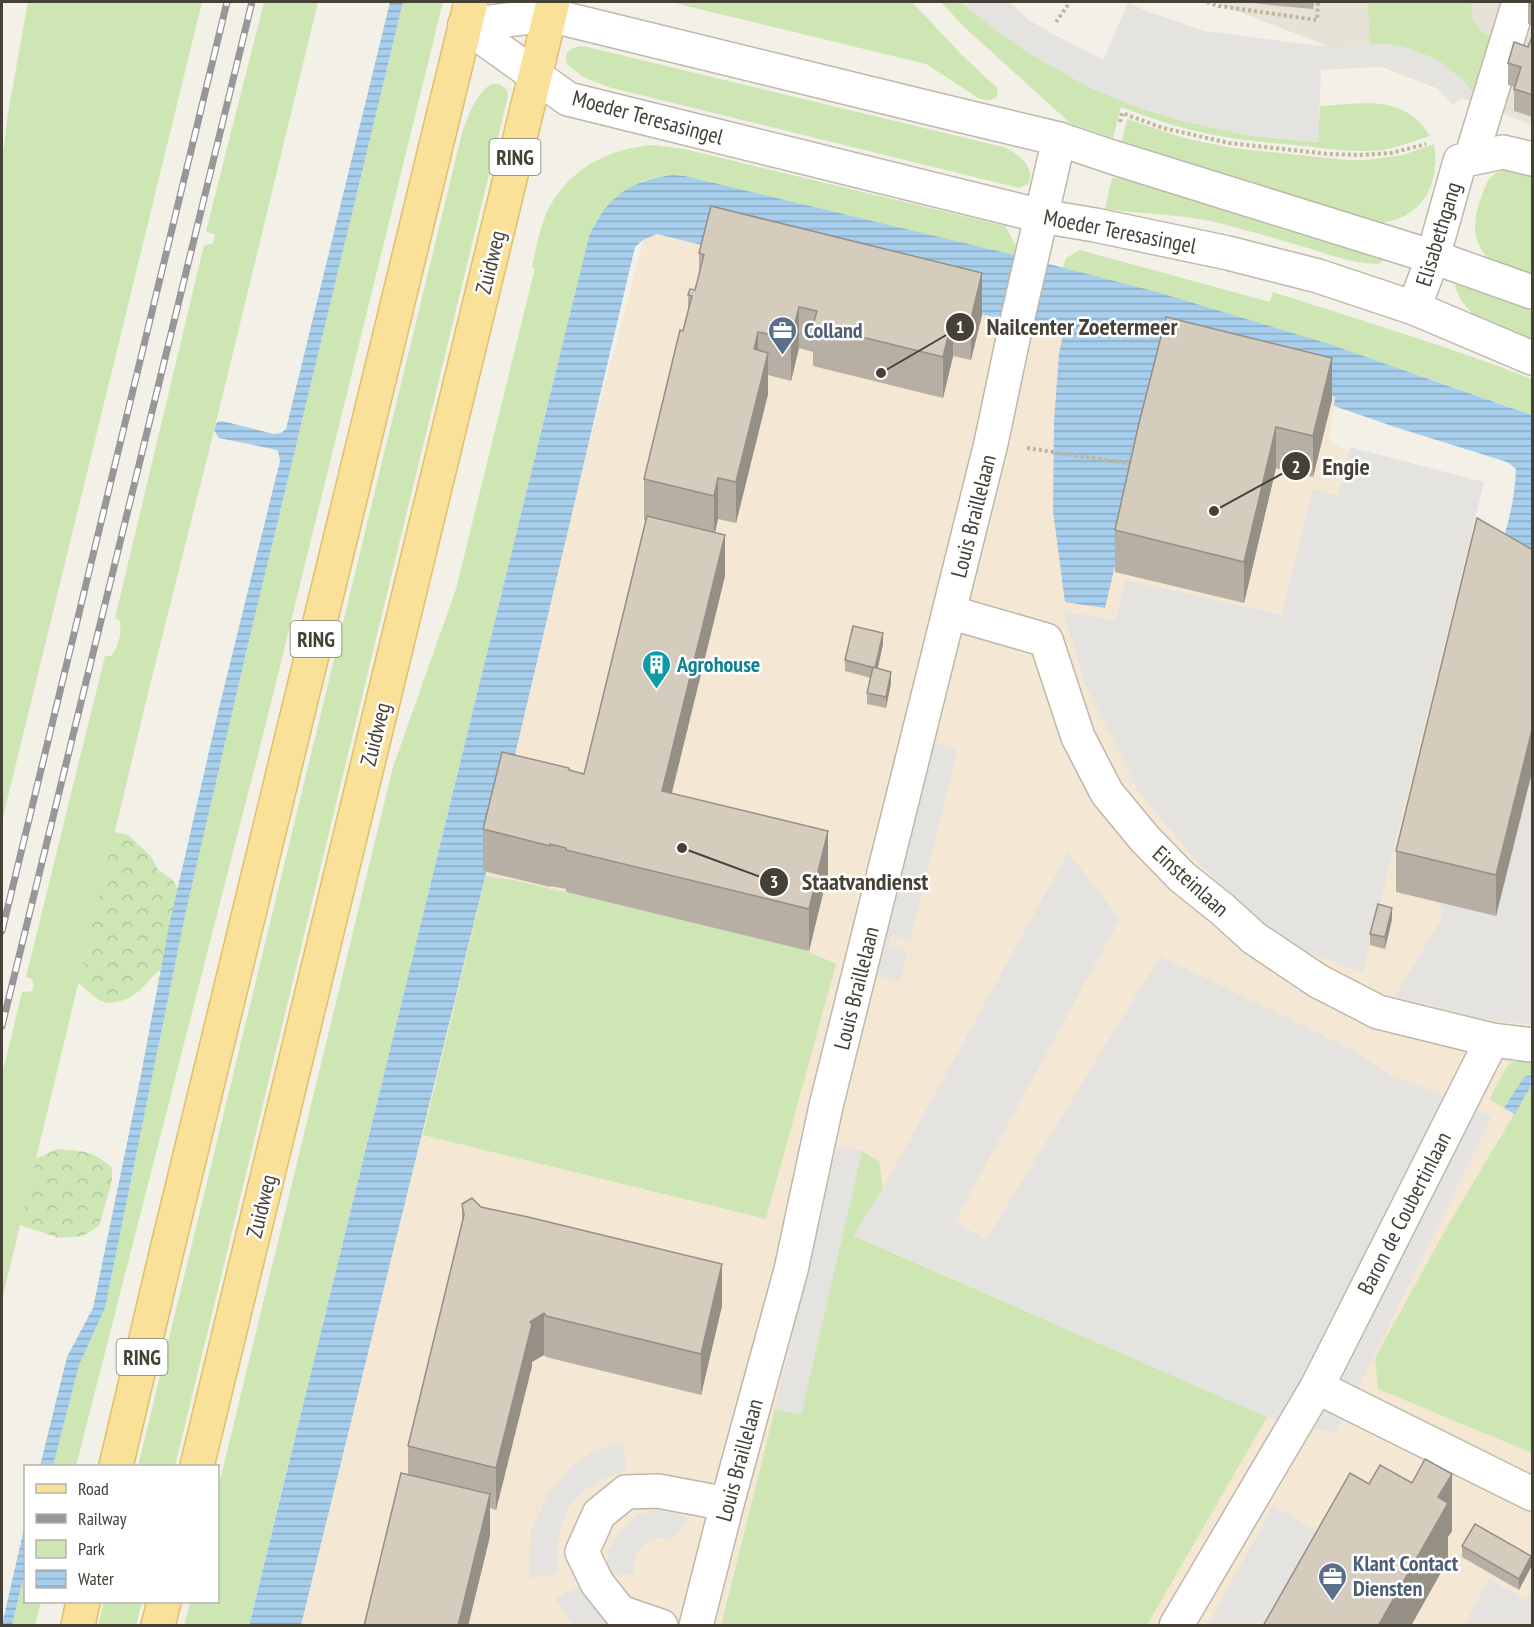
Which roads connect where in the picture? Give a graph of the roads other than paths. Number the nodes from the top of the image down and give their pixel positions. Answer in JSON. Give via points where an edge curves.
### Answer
{"nodes":[{"id":1,"x":1520,"y":2,"type":"edge"},
{"id":2,"x":551,"y":8,"type":"edge"},
{"id":3,"x":468,"y":13,"type":"edge"},
{"id":4,"x":535,"y":75,"type":"junction"},
{"id":5,"x":1059,"y":139,"type":"junction"},
{"id":6,"x":1471,"y":158,"type":"junction"},
{"id":7,"x":1533,"y":159,"type":"edge"},
{"id":8,"x":1040,"y":223,"type":"junction"},
{"id":9,"x":1433,"y":257,"type":"junction"},
{"id":10,"x":1533,"y":292,"type":"edge"},
{"id":11,"x":1414,"y":308,"type":"junction"},
{"id":12,"x":1533,"y":358,"type":"edge"},
{"id":13,"x":949,"y":612,"type":"junction"},
{"id":14,"x":1492,"y":1040,"type":"junction"},
{"id":15,"x":1533,"y":1045,"type":"edge"},
{"id":16,"x":1317,"y":1387,"type":"junction"},
{"id":17,"x":116,"y":1465,"type":"edge"},
{"id":18,"x":197,"y":1465,"type":"edge"},
{"id":19,"x":1533,"y":1494,"type":"edge"},
{"id":20,"x":727,"y":1504,"type":"junction"},
{"id":21,"x":83,"y":1603,"type":"edge"},
{"id":22,"x":164,"y":1603,"type":"edge"},
{"id":23,"x":78,"y":1626,"type":"edge"},
{"id":24,"x":158,"y":1626,"type":"edge"},
{"id":25,"x":661,"y":1626,"type":"edge"},
{"id":26,"x":696,"y":1626,"type":"edge"},
{"id":27,"x":1176,"y":1626,"type":"edge"}],
"edges":[{"from":1,"to":6,"type":"street"},
{"from":2,"to":3,"type":"street"},
{"from":2,"to":4,"type":"main road","name":"Zuidweg","number":"RING"},
{"from":2,"to":5,"type":"street"},
{"from":3,"to":4,"type":"street","name":"Moeder Teresasingel"},
{"from":3,"to":17,"type":"main road","number":"RING"},
{"from":4,"to":8,"type":"street","name":"Moeder Teresasingel","via":[[568,99]]},
{"from":4,"to":18,"type":"main road","name":"Zuidweg","number":"RING"},
{"from":5,"to":8,"type":"street","name":"Louis Braillelaan"},
{"from":5,"to":9,"type":"street"},
{"from":6,"to":7,"type":"street","name":"Elisabethgang","via":[[1503,152]]},
{"from":6,"to":9,"type":"street","name":"Elisabethgang","via":[[1460,161]]},
{"from":8,"to":11,"type":"street","name":"Moeder Teresasingel","via":[[1095,225],[1228,253],[1318,276]]},
{"from":8,"to":13,"type":"street","name":"Louis Braillelaan"},
{"from":9,"to":10,"type":"street"},
{"from":9,"to":11,"type":"street","name":"Elisabethgang"},
{"from":11,"to":12,"type":"street","name":"Moeder Teresasingel"},
{"from":13,"to":14,"type":"street","name":"Einsteinlaan","via":[[1046,640],[1078,737],[1107,793],[1182,877],[1254,938],[1318,981],[1378,1012]]},
{"from":13,"to":20,"type":"street","name":"Louis Braillelaan","via":[[826,1107],[791,1270]]},
{"from":14,"to":15,"type":"street","name":"Einsteinlaan"},
{"from":14,"to":16,"type":"street","name":"Baron de Coubertinlaan"},
{"from":16,"to":19,"type":"street"},
{"from":16,"to":27,"type":"street","name":"Baron de Coubertinlaan"},
{"from":20,"to":25,"type":"street","via":[[658,1491],[626,1492],[599,1514],[582,1552],[597,1583],[620,1612]]},
{"from":20,"to":26,"type":"street","name":"Louis Braillelaan"},
{"from":21,"to":23,"type":"main road"},
{"from":22,"to":24,"type":"main road"}]}
